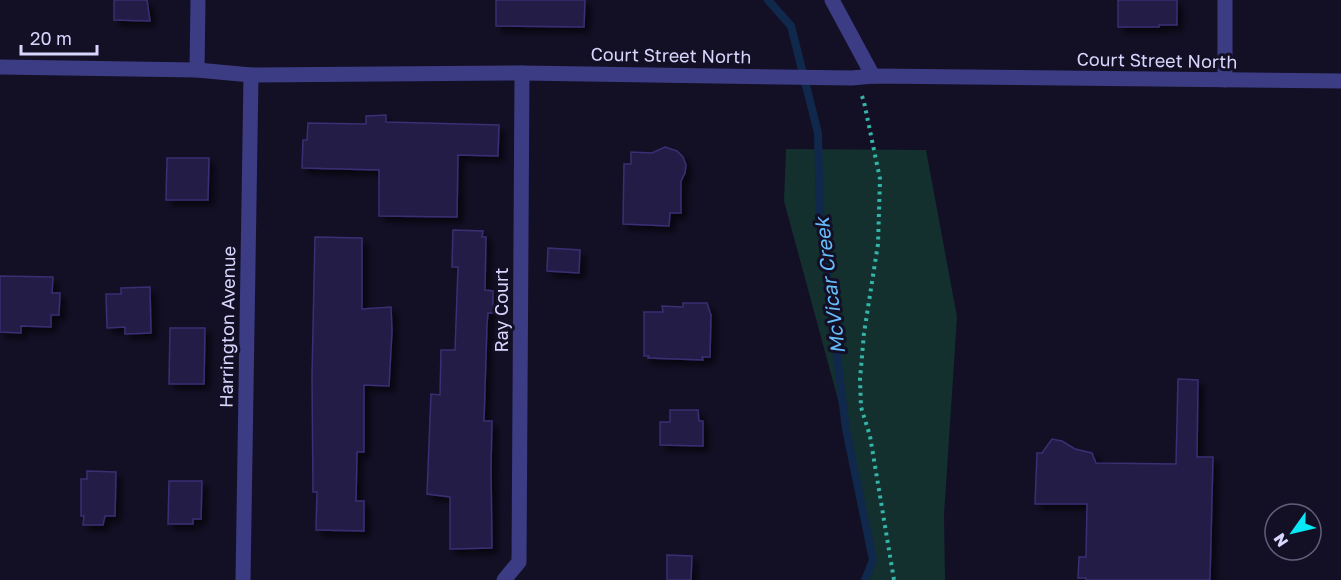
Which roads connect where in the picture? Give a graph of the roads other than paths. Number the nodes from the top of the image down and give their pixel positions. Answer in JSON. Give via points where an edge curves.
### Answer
{"nodes":[{"id":1,"x":198,"y":0,"type":"edge"},
{"id":2,"x":832,"y":0,"type":"edge"},
{"id":3,"x":1225,"y":0,"type":"edge"},
{"id":4,"x":0,"y":67,"type":"edge"},
{"id":5,"x":197,"y":70,"type":"junction"},
{"id":6,"x":522,"y":73,"type":"junction"},
{"id":7,"x":251,"y":75,"type":"junction"},
{"id":8,"x":873,"y":76,"type":"junction"},
{"id":9,"x":1225,"y":80,"type":"junction"},
{"id":10,"x":1341,"y":81,"type":"edge"},
{"id":11,"x":243,"y":580,"type":"edge"},
{"id":12,"x":504,"y":580,"type":"edge"}],
"edges":[{"from":1,"to":5,"type":"street"},
{"from":2,"to":8,"type":"street"},
{"from":3,"to":9,"type":"street"},
{"from":4,"to":5,"type":"street","name":"Court Street North"},
{"from":5,"to":7,"type":"street","name":"Court Street North"},
{"from":6,"to":7,"type":"street","name":"Court Street North"},
{"from":6,"to":8,"type":"street","name":"Court Street North"},
{"from":6,"to":12,"type":"street","name":"Ray Court","via":[[519,562]]},
{"from":7,"to":11,"type":"street","name":"Harrington Avenue"},
{"from":8,"to":9,"type":"street","name":"Court Street North"},
{"from":9,"to":10,"type":"street","name":"Court Street North"}]}
